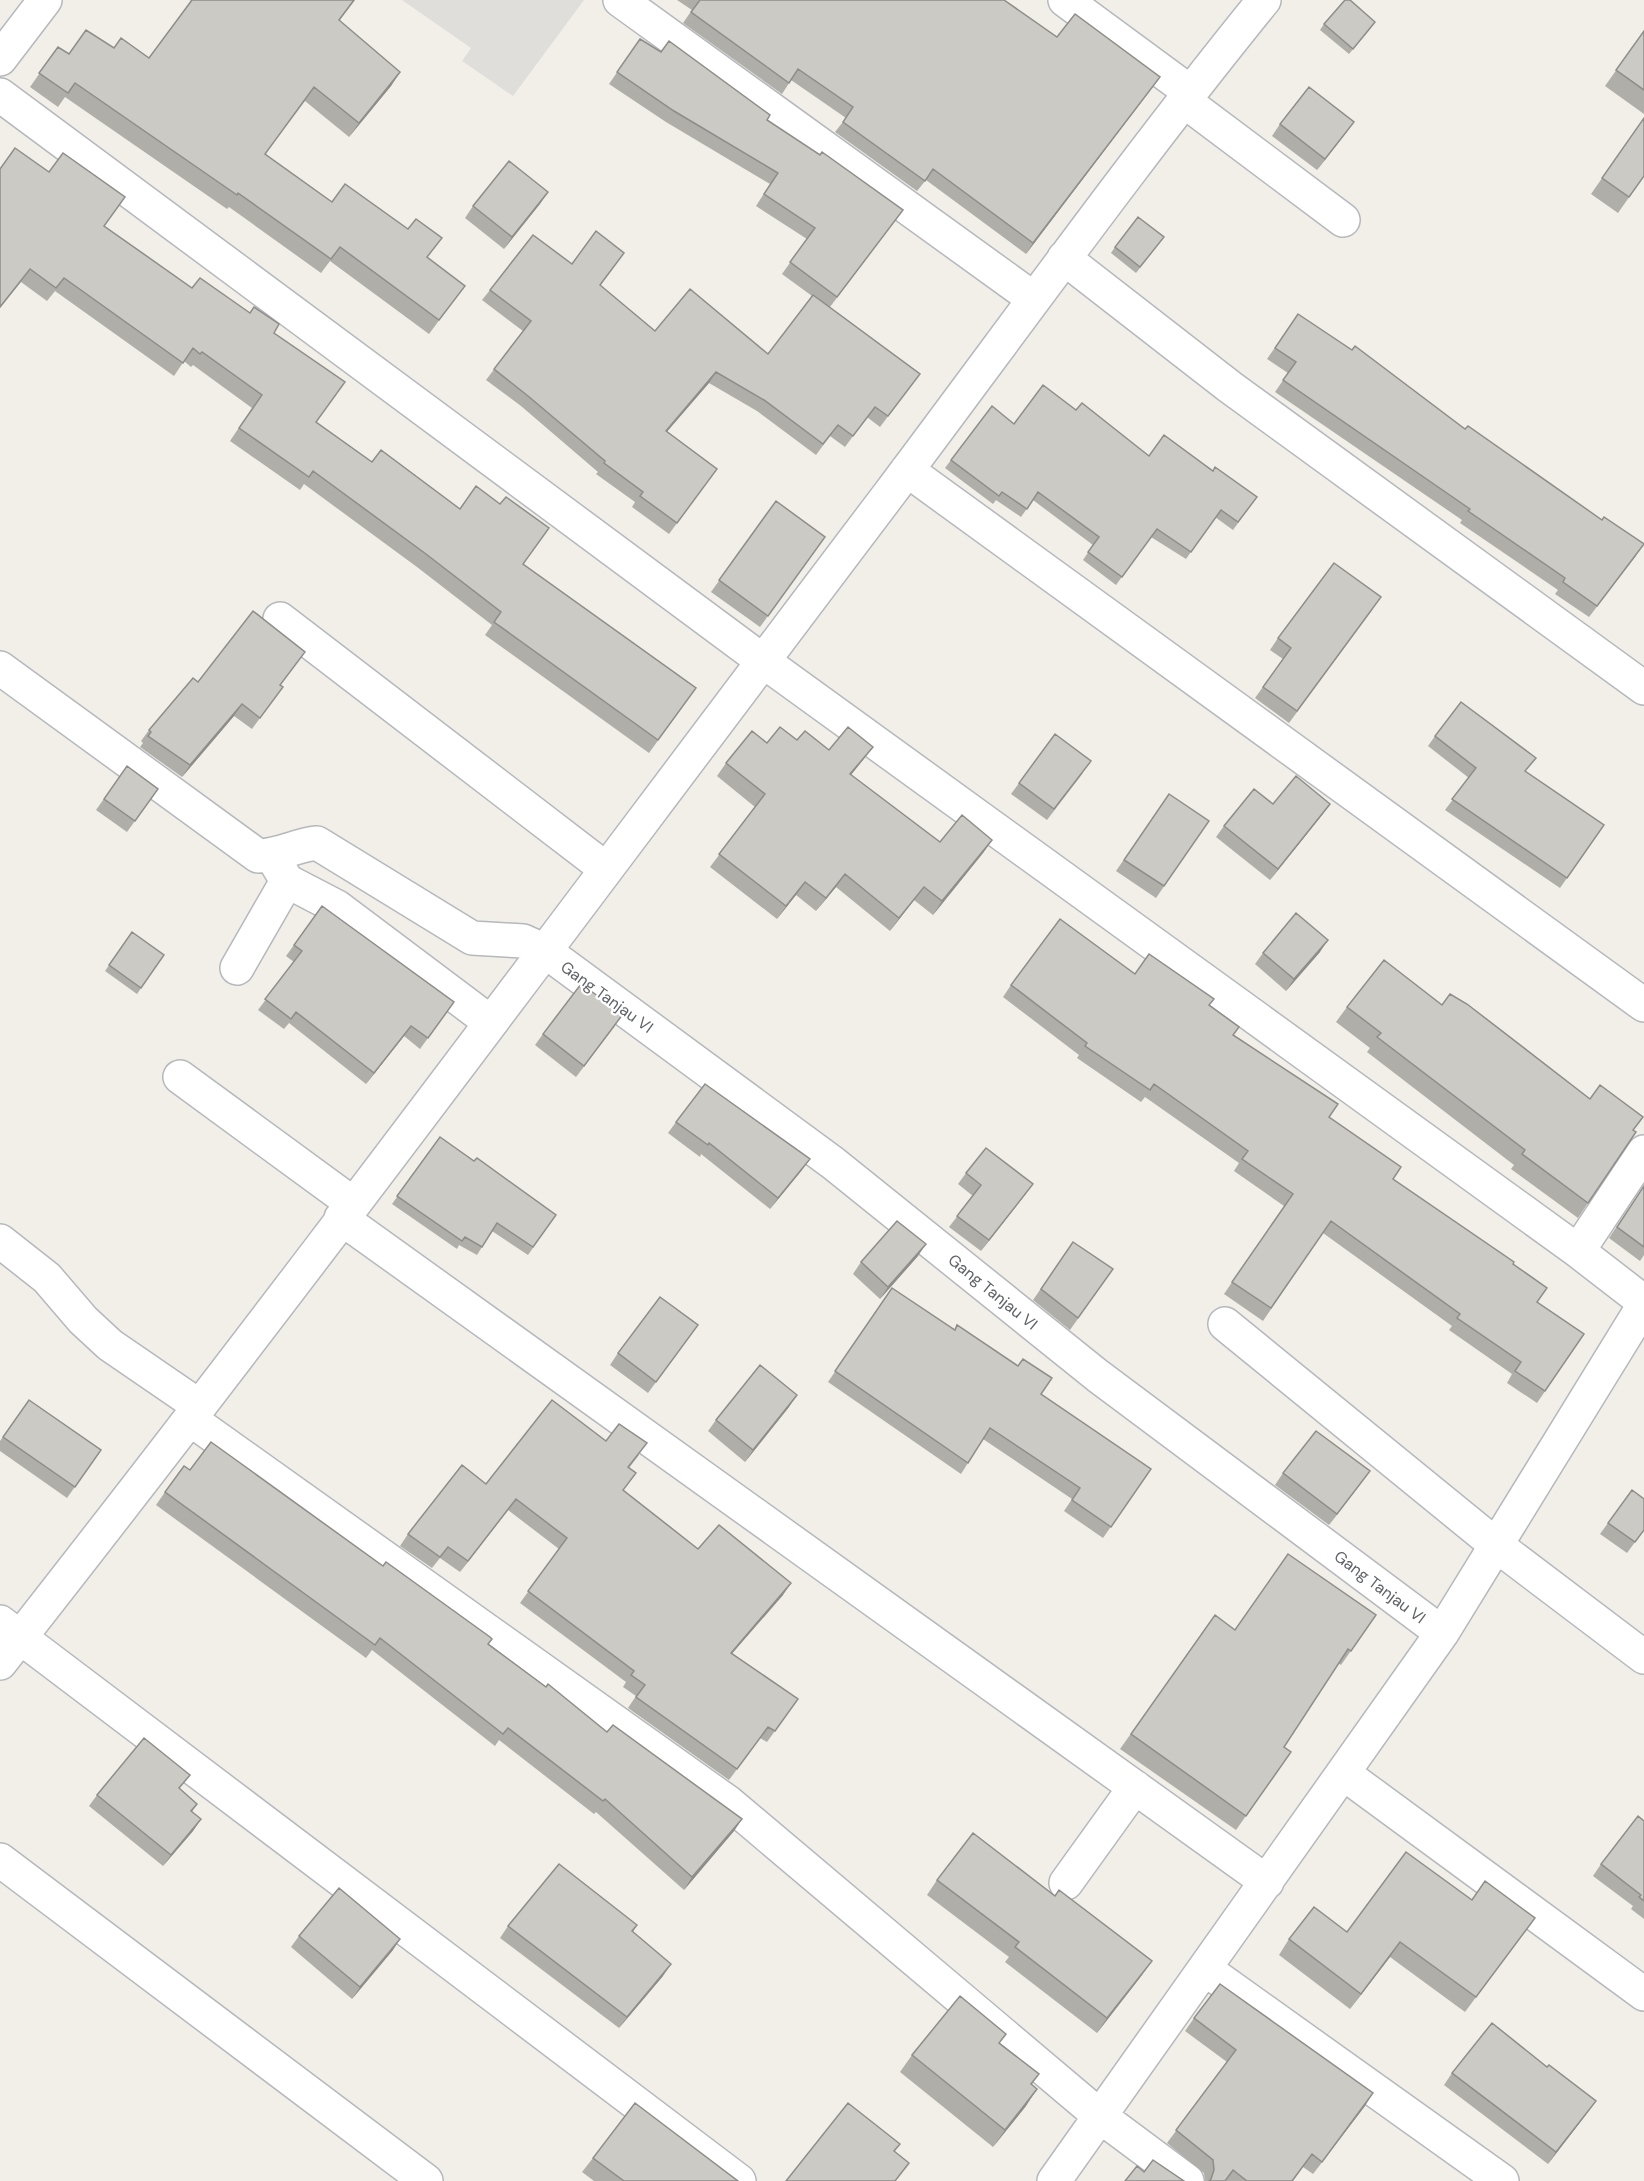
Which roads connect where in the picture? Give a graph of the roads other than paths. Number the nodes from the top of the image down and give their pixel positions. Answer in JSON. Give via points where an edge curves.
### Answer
{"nodes":[{"id":1,"x":45,"y":0,"type":"edge"},
{"id":2,"x":620,"y":0,"type":"edge"},
{"id":3,"x":1065,"y":0,"type":"edge"},
{"id":4,"x":1264,"y":0,"type":"edge"},
{"id":5,"x":0,"y":58,"type":"edge"},
{"id":6,"x":0,"y":94,"type":"edge"},
{"id":7,"x":1187,"y":96,"type":"junction"},
{"id":8,"x":1343,"y":220,"type":"dead end"},
{"id":9,"x":1064,"y":258,"type":"junction"},
{"id":10,"x":1034,"y":299,"type":"junction"},
{"id":11,"x":907,"y":470,"type":"junction"},
{"id":12,"x":280,"y":618,"type":"dead end"},
{"id":13,"x":763,"y":661,"type":"junction"},
{"id":14,"x":0,"y":668,"type":"edge"},
{"id":15,"x":1644,"y":688,"type":"edge"},
{"id":16,"x":280,"y":869,"type":"junction"},
{"id":17,"x":606,"y":869,"type":"junction"},
{"id":18,"x":545,"y":951,"type":"junction"},
{"id":19,"x":237,"y":968,"type":"dead end"},
{"id":20,"x":1644,"y":1005,"type":"edge"},
{"id":21,"x":490,"y":1022,"type":"junction"},
{"id":22,"x":180,"y":1077,"type":"dead end"},
{"id":23,"x":1644,"y":1152,"type":"edge"},
{"id":24,"x":347,"y":1211,"type":"junction"},
{"id":25,"x":0,"y":1241,"type":"edge"},
{"id":26,"x":1578,"y":1251,"type":"junction"},
{"id":27,"x":1644,"y":1303,"type":"edge"},
{"id":28,"x":1225,"y":1324,"type":"dead end"},
{"id":29,"x":195,"y":1413,"type":"junction"},
{"id":30,"x":1496,"y":1545,"type":"junction"},
{"id":31,"x":10,"y":1629,"type":"edge"},
{"id":32,"x":1442,"y":1633,"type":"junction"},
{"id":33,"x":1644,"y":1657,"type":"edge"},
{"id":34,"x":0,"y":1663,"type":"edge"},
{"id":35,"x":1343,"y":1773,"type":"junction"},
{"id":36,"x":1135,"y":1787,"type":"junction"},
{"id":37,"x":0,"y":1860,"type":"edge"},
{"id":38,"x":1267,"y":1882,"type":"junction"},
{"id":39,"x":1066,"y":1883,"type":"dead end"},
{"id":40,"x":1205,"y":1969,"type":"junction"},
{"id":41,"x":1644,"y":1994,"type":"edge"},
{"id":42,"x":1101,"y":2116,"type":"junction"},
{"id":43,"x":426,"y":2181,"type":"edge"},
{"id":44,"x":739,"y":2181,"type":"edge"},
{"id":45,"x":1054,"y":2181,"type":"edge"},
{"id":46,"x":1187,"y":2181,"type":"edge"},
{"id":47,"x":1502,"y":2181,"type":"edge"}],
"edges":[{"from":1,"to":5,"type":"street"},
{"from":2,"to":10,"type":"street"},
{"from":3,"to":7,"type":"street"},
{"from":4,"to":7,"type":"street"},
{"from":6,"to":13,"type":"street"},
{"from":7,"to":8,"type":"street"},
{"from":7,"to":9,"type":"street"},
{"from":9,"to":10,"type":"street"},
{"from":9,"to":15,"type":"street","via":[[1230,387]]},
{"from":10,"to":11,"type":"street"},
{"from":11,"to":13,"type":"street"},
{"from":11,"to":20,"type":"street"},
{"from":12,"to":17,"type":"street"},
{"from":13,"to":17,"type":"street"},
{"from":13,"to":26,"type":"street"},
{"from":14,"to":16,"type":"street","via":[[243,848]]},
{"from":16,"to":18,"type":"street","name":"Gang Tanjau VI","via":[[304,844],[317,843],[472,938],[523,941]]},
{"from":16,"to":19,"type":"street"},
{"from":16,"to":21,"type":"street"},
{"from":17,"to":18,"type":"street"},
{"from":18,"to":21,"type":"street"},
{"from":18,"to":32,"type":"street","name":"Gang Tanjau VI","via":[[833,1163],[1098,1376]]},
{"from":21,"to":24,"type":"street"},
{"from":22,"to":24,"type":"street"},
{"from":23,"to":26,"type":"street"},
{"from":24,"to":29,"type":"street"},
{"from":24,"to":36,"type":"street"},
{"from":25,"to":29,"type":"street","via":[[47,1278],[110,1345]]},
{"from":26,"to":27,"type":"street"},
{"from":27,"to":30,"type":"street"},
{"from":28,"to":30,"type":"street"},
{"from":29,"to":31,"type":"street"},
{"from":29,"to":42,"type":"street","via":[[729,1803]]},
{"from":30,"to":32,"type":"street"},
{"from":30,"to":33,"type":"street"},
{"from":31,"to":34,"type":"street"},
{"from":31,"to":44,"type":"street"},
{"from":32,"to":35,"type":"street"},
{"from":35,"to":38,"type":"street"},
{"from":35,"to":41,"type":"street"},
{"from":36,"to":38,"type":"street"},
{"from":36,"to":39,"type":"street"},
{"from":37,"to":43,"type":"street"},
{"from":38,"to":40,"type":"street"},
{"from":40,"to":42,"type":"street"},
{"from":40,"to":47,"type":"street"},
{"from":42,"to":45,"type":"street"},
{"from":42,"to":46,"type":"street"}]}
